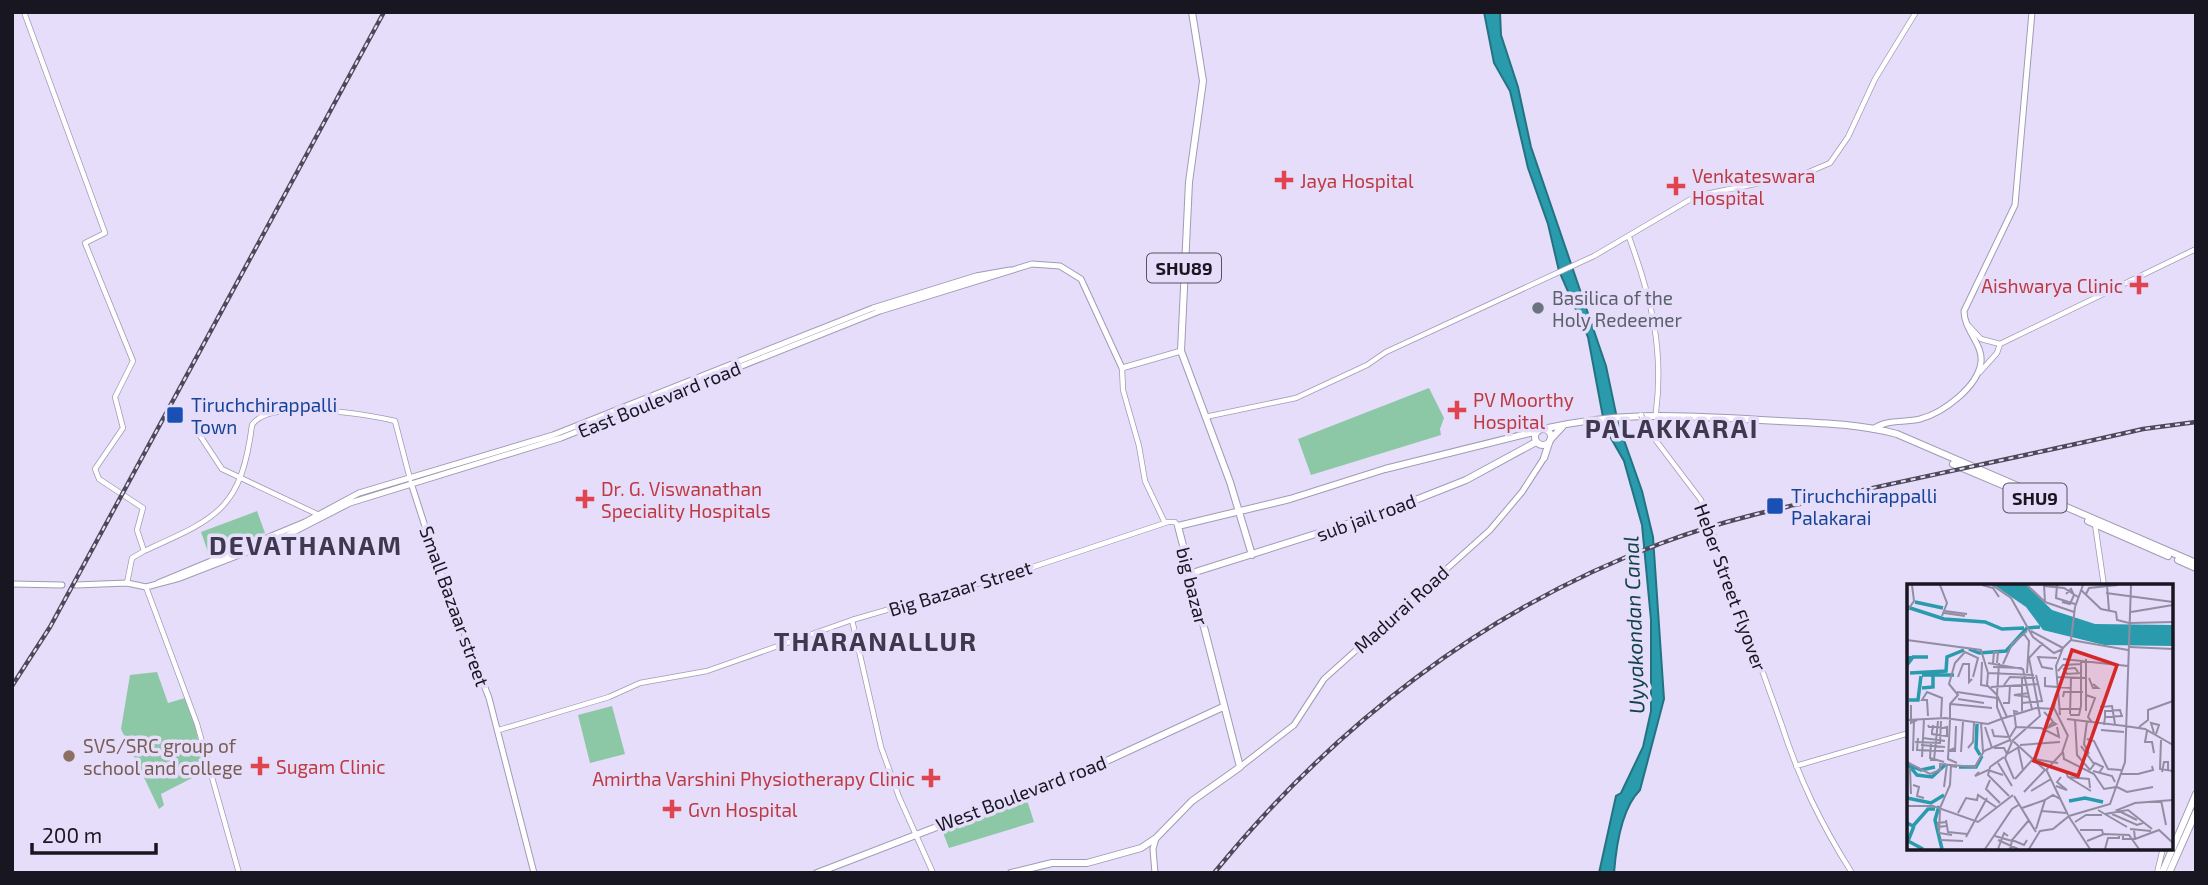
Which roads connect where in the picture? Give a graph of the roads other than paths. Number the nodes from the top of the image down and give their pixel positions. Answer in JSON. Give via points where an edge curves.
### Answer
{"nodes":[{"id":1,"x":24,"y":12,"type":"edge"},
{"id":2,"x":1916,"y":12,"type":"edge"},
{"id":3,"x":2032,"y":12,"type":"edge"},
{"id":4,"x":1193,"y":15,"type":"edge"},
{"id":5,"x":1629,"y":237,"type":"junction"},
{"id":6,"x":2196,"y":249,"type":"edge"},
{"id":7,"x":1964,"y":321,"type":"junction"},
{"id":8,"x":2000,"y":344,"type":"junction"},
{"id":9,"x":1181,"y":351,"type":"junction"},
{"id":10,"x":1122,"y":368,"type":"junction"},
{"id":11,"x":1977,"y":375,"type":"junction"},
{"id":12,"x":1656,"y":412,"type":"dead end"},
{"id":13,"x":1641,"y":415,"type":"junction"},
{"id":14,"x":1205,"y":417,"type":"junction"},
{"id":15,"x":1565,"y":426,"type":"junction"},
{"id":16,"x":195,"y":428,"type":"dead end"},
{"id":17,"x":1873,"y":429,"type":"junction"},
{"id":18,"x":1541,"y":430,"type":"junction"},
{"id":19,"x":1518,"y":436,"type":"junction"},
{"id":20,"x":1550,"y":440,"type":"junction"},
{"id":21,"x":1538,"y":443,"type":"junction"},
{"id":22,"x":1544,"y":458,"type":"junction"},
{"id":23,"x":241,"y":480,"type":"junction"},
{"id":24,"x":411,"y":481,"type":"junction"},
{"id":25,"x":1239,"y":510,"type":"junction"},
{"id":26,"x":319,"y":515,"type":"junction"},
{"id":27,"x":326,"y":517,"type":"junction"},
{"id":28,"x":1165,"y":523,"type":"junction"},
{"id":29,"x":2095,"y":523,"type":"junction"},
{"id":30,"x":1178,"y":526,"type":"junction"},
{"id":31,"x":144,"y":551,"type":"junction"},
{"id":32,"x":1252,"y":555,"type":"junction"},
{"id":33,"x":2196,"y":565,"type":"edge"},
{"id":34,"x":1189,"y":574,"type":"junction"},
{"id":35,"x":127,"y":583,"type":"junction"},
{"id":36,"x":157,"y":583,"type":"junction"},
{"id":37,"x":12,"y":584,"type":"edge"},
{"id":38,"x":2104,"y":584,"type":"edge"},
{"id":39,"x":62,"y":585,"type":"dead end"},
{"id":40,"x":76,"y":585,"type":"dead end"},
{"id":41,"x":146,"y":587,"type":"junction"},
{"id":42,"x":852,"y":620,"type":"junction"},
{"id":43,"x":1223,"y":707,"type":"junction"},
{"id":44,"x":499,"y":730,"type":"junction"},
{"id":45,"x":1907,"y":734,"type":"edge"},
{"id":46,"x":1796,"y":765,"type":"junction"},
{"id":47,"x":1240,"y":767,"type":"junction"},
{"id":48,"x":2196,"y":794,"type":"edge"},
{"id":49,"x":2196,"y":812,"type":"edge"},
{"id":50,"x":916,"y":833,"type":"junction"},
{"id":51,"x":1156,"y":838,"type":"junction"},
{"id":52,"x":2173,"y":847,"type":"edge"},
{"id":53,"x":1142,"y":848,"type":"junction"},
{"id":54,"x":2163,"y":850,"type":"edge"},
{"id":55,"x":2172,"y":850,"type":"edge"},
{"id":56,"x":1153,"y":858,"type":"junction"},
{"id":57,"x":239,"y":873,"type":"edge"},
{"id":58,"x":534,"y":873,"type":"edge"},
{"id":59,"x":817,"y":873,"type":"edge"},
{"id":60,"x":933,"y":873,"type":"edge"},
{"id":61,"x":1011,"y":873,"type":"edge"},
{"id":62,"x":1155,"y":873,"type":"edge"},
{"id":63,"x":1852,"y":873,"type":"edge"},
{"id":64,"x":2157,"y":873,"type":"edge"},
{"id":65,"x":2162,"y":873,"type":"edge"},
{"id":66,"x":2169,"y":873,"type":"edge"}],
"edges":[{"from":1,"to":31,"type":"street","via":[[105,233],[85,243],[133,361],[115,397],[122,428],[94,473],[142,507],[137,530]]},
{"from":2,"to":5,"type":"street","via":[[1875,79],[1835,159],[1804,174],[1700,195]]},
{"from":3,"to":7,"type":"main road","via":[[2015,205],[1964,312]]},
{"from":4,"to":9,"type":"main road","number":"SHU89","via":[[1203,81],[1189,182]]},
{"from":5,"to":12,"type":"street","via":[[1659,345]]},
{"from":5,"to":14,"type":"street","via":[[1296,398]]},
{"from":6,"to":8,"type":"street"},
{"from":7,"to":8,"type":"street","via":[[1981,339]]},
{"from":7,"to":11,"type":"main road","via":[[1981,357]]},
{"from":8,"to":11,"type":"street"},
{"from":9,"to":10,"type":"main road"},
{"from":9,"to":14,"type":"main road","number":"SHU89"},
{"from":10,"to":24,"type":"main road","name":"East Boulevard road","via":[[1089,293],[1075,273],[1044,264],[1010,270],[880,311],[561,438]]},
{"from":10,"to":28,"type":"street","via":[[1145,481]]},
{"from":11,"to":17,"type":"main road","via":[[1964,392],[1930,416],[1883,422]]},
{"from":13,"to":15,"type":"main road","number":"SHU9"},
{"from":13,"to":17,"type":"main road","number":"SHU9"},
{"from":13,"to":46,"type":"street","name":"Heber Street Flyover","bridge":true,"via":[[1702,500]]},
{"from":14,"to":25,"type":"main road","number":"SHU89"},
{"from":15,"to":18,"type":"main road","number":"SHU9"},
{"from":15,"to":20,"type":"main road"},
{"from":16,"to":23,"type":"street","via":[[220,467]]},
{"from":17,"to":29,"type":"main road","number":"SHU9"},
{"from":18,"to":19,"type":"main road","name":"big bazar"},
{"from":18,"to":20,"type":"main road","via":[[1549,433]]},
{"from":18,"to":21,"type":"main road"},
{"from":19,"to":21,"type":"main road"},
{"from":19,"to":25,"type":"main road","name":"big bazar"},
{"from":20,"to":21,"type":"main road","name":"sub jail road"},
{"from":20,"to":22,"type":"main road","name":"Madurai Road"},
{"from":21,"to":22,"type":"main road"},
{"from":21,"to":32,"type":"main road","name":"sub jail road","via":[[1434,493]]},
{"from":22,"to":47,"type":"main road","name":"Madurai Road","via":[[1518,499],[1490,530],[1324,679],[1294,725]]},
{"from":23,"to":24,"type":"street","via":[[254,421],[298,410],[395,421]]},
{"from":23,"to":26,"type":"street"},
{"from":23,"to":31,"type":"street","via":[[227,504],[204,522]]},
{"from":24,"to":26,"type":"main road","via":[[359,492]]},
{"from":24,"to":27,"type":"main road","name":"East Boulevard road","via":[[350,503]]},
{"from":24,"to":44,"type":"main road","name":"Small Bazaar street"},
{"from":25,"to":30,"type":"main road","name":"big bazar"},
{"from":25,"to":32,"type":"main road"},
{"from":26,"to":27,"type":"street"},
{"from":26,"to":36,"type":"main road"},
{"from":27,"to":36,"type":"main road","name":"East Boulevard road","via":[[213,566]]},
{"from":28,"to":30,"type":"street","via":[[1173,521]]},
{"from":28,"to":42,"type":"street","name":"Big Bazaar Street"},
{"from":29,"to":33,"type":"main road","number":"SHU9"},
{"from":29,"to":38,"type":"street"},
{"from":30,"to":34,"type":"main road","name":"big bazar"},
{"from":31,"to":35,"type":"street","via":[[132,558]]},
{"from":32,"to":34,"type":"main road","name":"sub jail road"},
{"from":34,"to":43,"type":"main road","name":"big bazar"},
{"from":35,"to":40,"type":"main road"},
{"from":35,"to":41,"type":"main road"},
{"from":36,"to":41,"type":"main road","name":"East Boulevard road"},
{"from":37,"to":39,"type":"main road"},
{"from":41,"to":57,"type":"street","via":[[197,724]]},
{"from":42,"to":44,"type":"street","name":"Big Bazaar Street","via":[[707,671],[640,683]]},
{"from":42,"to":50,"type":"street","via":[[881,747]]},
{"from":43,"to":47,"type":"main road","name":"big bazar"},
{"from":43,"to":50,"type":"main road","name":"West Boulevard road","via":[[1098,765]]},
{"from":44,"to":58,"type":"main road","name":"Small Bazaar street"},
{"from":45,"to":46,"type":"street"},
{"from":46,"to":63,"type":"street","name":"Heber Street Flyover","via":[[1826,834]]},
{"from":47,"to":51,"type":"main road","via":[[1185,807]]},
{"from":48,"to":52,"type":"main road"},
{"from":49,"to":66,"type":"main road"},
{"from":50,"to":59,"type":"main road","name":"West Boulevard road"},
{"from":50,"to":60,"type":"street"},
{"from":51,"to":53,"type":"main road"},
{"from":51,"to":56,"type":"main road"},
{"from":53,"to":56,"type":"main road","via":[[1149,849]]},
{"from":53,"to":61,"type":"main road","via":[[1087,863],[1052,863]]},
{"from":54,"to":64,"type":"street"},
{"from":55,"to":65,"type":"main road"},
{"from":56,"to":62,"type":"main road"}]}
